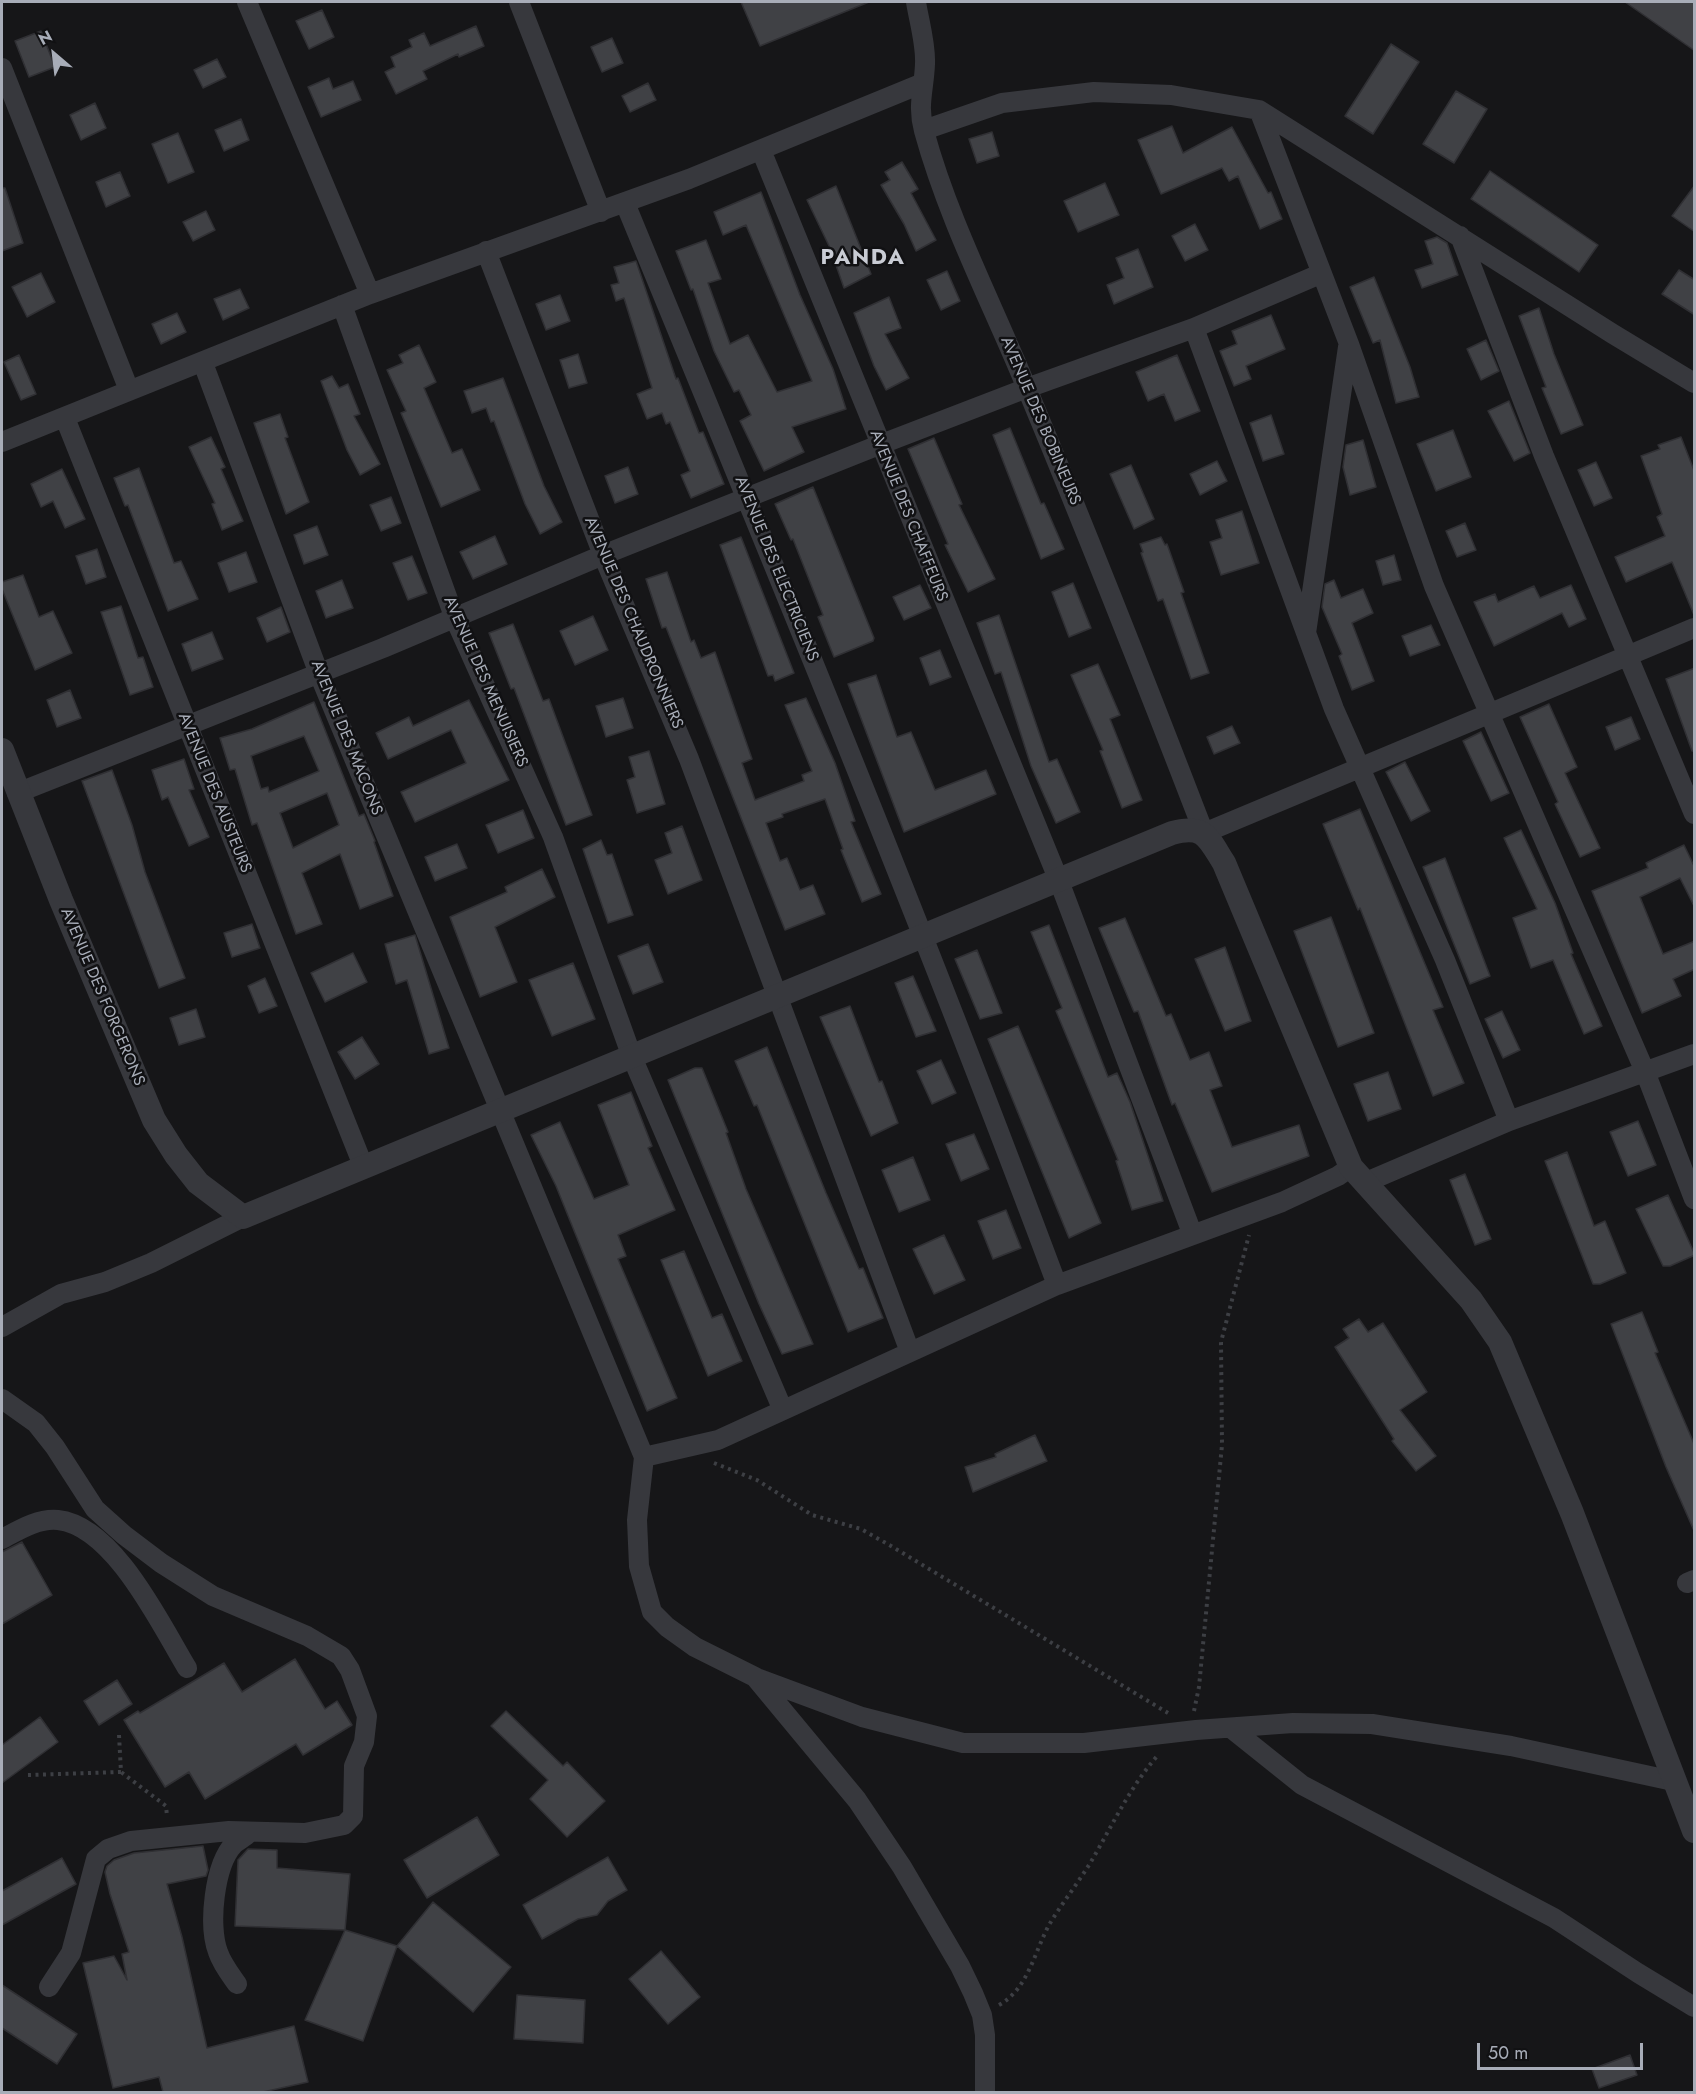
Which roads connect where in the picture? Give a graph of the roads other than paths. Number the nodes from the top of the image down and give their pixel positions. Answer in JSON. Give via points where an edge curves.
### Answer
{"nodes":[{"id":1,"x":247,"y":2,"type":"edge"},
{"id":2,"x":519,"y":2,"type":"edge"},
{"id":3,"x":916,"y":2,"type":"edge"},
{"id":4,"x":2,"y":68,"type":"edge"},
{"id":5,"x":923,"y":83,"type":"junction"},
{"id":6,"x":1259,"y":110,"type":"junction"},
{"id":7,"x":924,"y":130,"type":"junction"},
{"id":8,"x":761,"y":150,"type":"junction"},
{"id":9,"x":625,"y":203,"type":"junction"},
{"id":10,"x":601,"y":212,"type":"junction"},
{"id":11,"x":1460,"y":236,"type":"junction"},
{"id":12,"x":486,"y":251,"type":"junction"},
{"id":13,"x":1320,"y":274,"type":"junction"},
{"id":14,"x":370,"y":294,"type":"junction"},
{"id":15,"x":342,"y":306,"type":"junction"},
{"id":16,"x":1194,"y":328,"type":"junction"},
{"id":17,"x":1348,"y":344,"type":"junction"},
{"id":18,"x":202,"y":363,"type":"junction"},
{"id":19,"x":1695,"y":383,"type":"edge"},
{"id":20,"x":1027,"y":388,"type":"junction"},
{"id":21,"x":129,"y":390,"type":"junction"},
{"id":22,"x":65,"y":418,"type":"junction"},
{"id":23,"x":2,"y":442,"type":"edge"},
{"id":24,"x":879,"y":445,"type":"junction"},
{"id":25,"x":747,"y":500,"type":"junction"},
{"id":26,"x":603,"y":555,"type":"junction"},
{"id":27,"x":455,"y":619,"type":"junction"},
{"id":28,"x":1695,"y":628,"type":"edge"},
{"id":29,"x":1305,"y":635,"type":"junction"},
{"id":30,"x":1629,"y":656,"type":"junction"},
{"id":31,"x":319,"y":674,"type":"junction"},
{"id":32,"x":1488,"y":714,"type":"junction"},
{"id":33,"x":186,"y":725,"type":"junction"},
{"id":34,"x":2,"y":750,"type":"edge"},
{"id":35,"x":1359,"y":769,"type":"junction"},
{"id":36,"x":10,"y":782,"type":"edge"},
{"id":37,"x":1695,"y":814,"type":"edge"},
{"id":38,"x":1204,"y":833,"type":"junction"},
{"id":39,"x":1059,"y":882,"type":"junction"},
{"id":40,"x":921,"y":936,"type":"junction"},
{"id":41,"x":779,"y":995,"type":"junction"},
{"id":42,"x":1695,"y":1054,"type":"edge"},
{"id":43,"x":632,"y":1057,"type":"junction"},
{"id":44,"x":1646,"y":1074,"type":"junction"},
{"id":45,"x":498,"y":1110,"type":"junction"},
{"id":46,"x":1509,"y":1121,"type":"junction"},
{"id":47,"x":364,"y":1168,"type":"junction"},
{"id":48,"x":1357,"y":1175,"type":"junction"},
{"id":49,"x":1695,"y":1198,"type":"edge"},
{"id":50,"x":243,"y":1217,"type":"junction"},
{"id":51,"x":1192,"y":1233,"type":"junction"},
{"id":52,"x":1057,"y":1285,"type":"junction"},
{"id":53,"x":2,"y":1326,"type":"edge"},
{"id":54,"x":910,"y":1352,"type":"junction"},
{"id":55,"x":2,"y":1399,"type":"edge"},
{"id":56,"x":782,"y":1408,"type":"junction"},
{"id":57,"x":644,"y":1457,"type":"junction"},
{"id":58,"x":2,"y":1539,"type":"edge"},
{"id":59,"x":187,"y":1668,"type":"dead end"},
{"id":60,"x":755,"y":1677,"type":"junction"},
{"id":61,"x":1232,"y":1729,"type":"junction"},
{"id":62,"x":1673,"y":1781,"type":"junction"},
{"id":63,"x":1695,"y":1831,"type":"edge"},
{"id":64,"x":249,"y":1833,"type":"junction"},
{"id":65,"x":237,"y":1984,"type":"dead end"},
{"id":66,"x":49,"y":1987,"type":"dead end"},
{"id":67,"x":1695,"y":2007,"type":"edge"},
{"id":68,"x":985,"y":2092,"type":"edge"}],
"edges":[{"from":1,"to":14,"type":"street"},
{"from":2,"to":10,"type":"street"},
{"from":3,"to":5,"type":"street","name":"AVENUE DES BOBINEURS","via":[[925,62]]},
{"from":4,"to":21,"type":"street"},
{"from":5,"to":7,"type":"street","name":"AVENUE DES BOBINEURS","via":[[919,103]]},
{"from":5,"to":8,"type":"street"},
{"from":6,"to":7,"type":"street","via":[[1171,95],[1094,92],[1002,103]]},
{"from":6,"to":11,"type":"street"},
{"from":6,"to":13,"type":"street"},
{"from":7,"to":20,"type":"street","name":"AVENUE DES BOBINEURS","via":[[970,260]]},
{"from":8,"to":9,"type":"street"},
{"from":8,"to":24,"type":"street","name":"AVENUE DES CHAFFEURS"},
{"from":9,"to":10,"type":"street"},
{"from":9,"to":25,"type":"street","name":"AVENUE DES ELECTRICIENS"},
{"from":10,"to":12,"type":"street"},
{"from":11,"to":19,"type":"street"},
{"from":11,"to":30,"type":"street","via":[[1544,456]]},
{"from":12,"to":14,"type":"street"},
{"from":12,"to":26,"type":"street","name":"AVENUE DES CHAUDRONNIERS"},
{"from":13,"to":16,"type":"street"},
{"from":13,"to":17,"type":"street"},
{"from":14,"to":15,"type":"street"},
{"from":15,"to":18,"type":"street"},
{"from":15,"to":27,"type":"street","name":"AVENUE DES MENUISIERS"},
{"from":16,"to":20,"type":"street"},
{"from":16,"to":29,"type":"street"},
{"from":17,"to":29,"type":"street"},
{"from":17,"to":32,"type":"street","via":[[1434,586]]},
{"from":18,"to":21,"type":"street"},
{"from":18,"to":31,"type":"street","name":"AVENUE DES MACONS"},
{"from":20,"to":24,"type":"street"},
{"from":20,"to":38,"type":"street","name":"AVENUE DES BOBINEURS","via":[[1124,623]]},
{"from":21,"to":22,"type":"street"},
{"from":22,"to":23,"type":"street"},
{"from":22,"to":33,"type":"street","name":"AVENUE DES AUSTEURS"},
{"from":24,"to":25,"type":"street"},
{"from":24,"to":39,"type":"street","name":"AVENUE DES CHAFFEURS"},
{"from":25,"to":26,"type":"street"},
{"from":25,"to":40,"type":"street","name":"AVENUE DES ELECTRICIENS"},
{"from":26,"to":27,"type":"street"},
{"from":26,"to":41,"type":"street","name":"AVENUE DES CHAUDRONNIERS","via":[[689,759]]},
{"from":27,"to":31,"type":"street"},
{"from":27,"to":43,"type":"street","name":"AVENUE DES MENUISIERS","via":[[553,837]]},
{"from":28,"to":30,"type":"street"},
{"from":29,"to":35,"type":"street"},
{"from":30,"to":32,"type":"street"},
{"from":30,"to":37,"type":"street"},
{"from":31,"to":33,"type":"street"},
{"from":31,"to":45,"type":"street","name":"AVENUE DES MACONS"},
{"from":32,"to":35,"type":"street"},
{"from":32,"to":44,"type":"street"},
{"from":33,"to":36,"type":"street"},
{"from":33,"to":47,"type":"street","name":"AVENUE DES AUSTEURS"},
{"from":34,"to":36,"type":"street","name":"AVENUE DES FORGERONS"},
{"from":35,"to":38,"type":"street"},
{"from":35,"to":46,"type":"street","via":[[1445,960]]},
{"from":36,"to":50,"type":"street","name":"AVENUE DES FORGERONS","via":[[154,1120],[198,1183]]},
{"from":38,"to":39,"type":"street","via":[[1194,829],[1172,833]]},
{"from":38,"to":48,"type":"street","via":[[1224,863]]},
{"from":39,"to":40,"type":"street"},
{"from":39,"to":51,"type":"street","name":"AVENUE DES CHAFFEURS"},
{"from":40,"to":41,"type":"street"},
{"from":40,"to":52,"type":"street","name":"AVENUE DES ELECTRICIENS","via":[[969,1049]]},
{"from":41,"to":43,"type":"street"},
{"from":41,"to":54,"type":"street","name":"AVENUE DES CHAUDRONNIERS"},
{"from":42,"to":44,"type":"street"},
{"from":43,"to":45,"type":"street"},
{"from":43,"to":56,"type":"street","name":"AVENUE DES MENUISIERS"},
{"from":44,"to":46,"type":"street"},
{"from":44,"to":49,"type":"street"},
{"from":45,"to":47,"type":"street"},
{"from":45,"to":57,"type":"street","name":"AVENUE DES MACONS"},
{"from":46,"to":48,"type":"street"},
{"from":47,"to":50,"type":"street"},
{"from":48,"to":51,"type":"street"},
{"from":48,"to":62,"type":"street","via":[[1471,1300],[1500,1342],[1572,1513]]},
{"from":50,"to":53,"type":"street","via":[[151,1263],[51,1298]]},
{"from":51,"to":52,"type":"street"},
{"from":52,"to":54,"type":"street"},
{"from":54,"to":56,"type":"street"},
{"from":55,"to":64,"type":"street","via":[[36,1423],[95,1509],[124,1535],[213,1596],[329,1647],[350,1670],[367,1716],[364,1742],[354,1766],[353,1816],[344,1825],[329,1830]]},
{"from":56,"to":57,"type":"street","via":[[718,1440]]},
{"from":57,"to":60,"type":"street","via":[[637,1520],[639,1566],[652,1612],[695,1647]]},
{"from":58,"to":59,"type":"street","via":[[34,1523],[58,1520],[95,1537],[132,1576]]},
{"from":60,"to":61,"type":"street","via":[[862,1717],[963,1743],[1084,1743],[1186,1728]]},
{"from":60,"to":68,"type":"street","via":[[857,1800],[960,1966],[982,2015]]},
{"from":61,"to":62,"type":"street","via":[[1293,1723],[1372,1724],[1511,1746]]},
{"from":61,"to":67,"type":"street","via":[[1302,1785],[1554,1918]]},
{"from":62,"to":63,"type":"street"},
{"from":64,"to":65,"type":"street","via":[[233,1845],[222,1866],[215,1898],[217,1952]]},
{"from":64,"to":66,"type":"street","via":[[169,1836],[118,1844],[101,1853],[96,1859],[71,1953]]}]}
